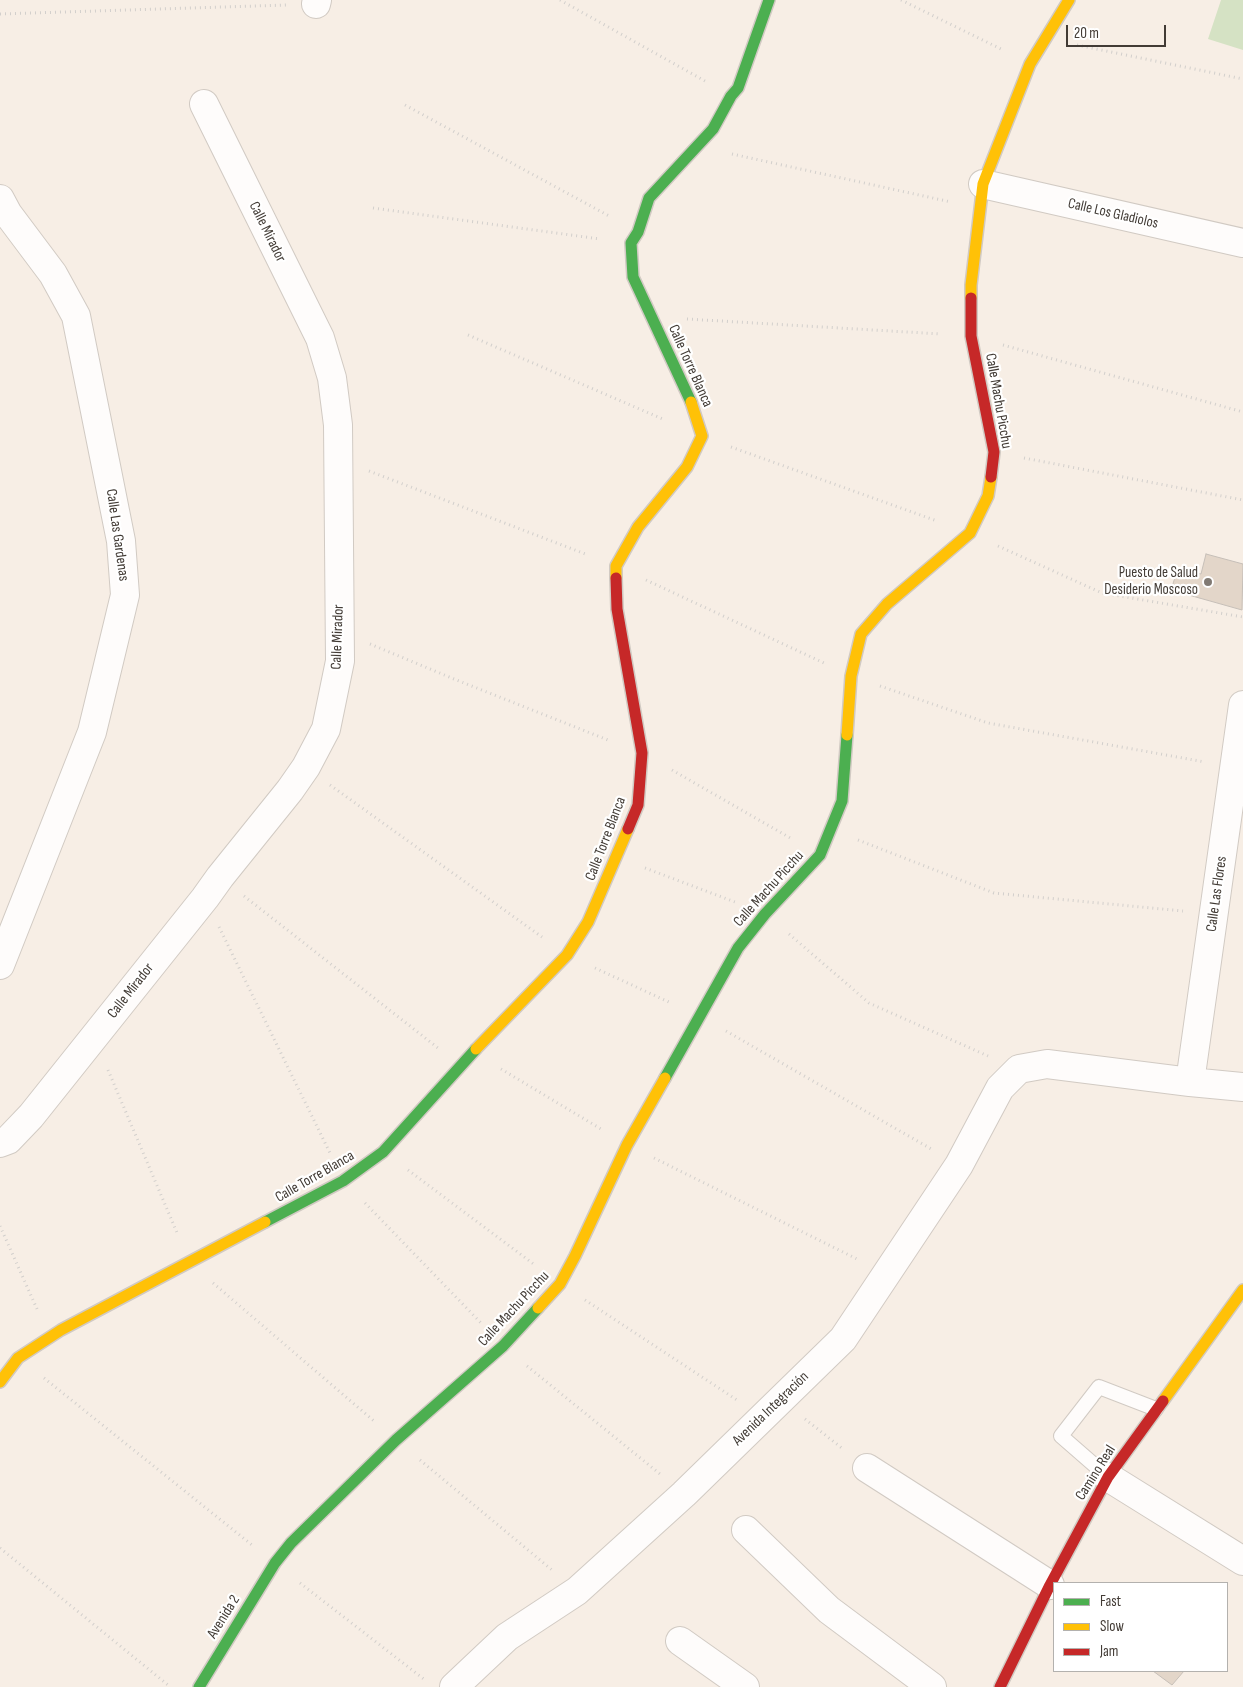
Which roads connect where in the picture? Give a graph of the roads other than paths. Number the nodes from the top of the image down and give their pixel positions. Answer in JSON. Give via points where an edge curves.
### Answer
{"nodes":[{"id":1,"x":769,"y":0,"type":"edge"},
{"id":2,"x":1069,"y":0,"type":"edge"},
{"id":3,"x":204,"y":104,"type":"dead end"},
{"id":4,"x":982,"y":196,"type":"junction"},
{"id":5,"x":0,"y":199,"type":"edge"},
{"id":6,"x":1243,"y":243,"type":"edge"},
{"id":7,"x":1243,"y":705,"type":"edge"},
{"id":8,"x":0,"y":965,"type":"edge"},
{"id":9,"x":1190,"y":1082,"type":"junction"},
{"id":10,"x":1243,"y":1087,"type":"edge"},
{"id":11,"x":0,"y":1143,"type":"edge"},
{"id":12,"x":1243,"y":1290,"type":"edge"},
{"id":13,"x":0,"y":1382,"type":"edge"},
{"id":14,"x":1156,"y":1410,"type":"junction"},
{"id":15,"x":866,"y":1468,"type":"road end"},
{"id":16,"x":1108,"y":1477,"type":"junction"},
{"id":17,"x":746,"y":1530,"type":"dead end"},
{"id":18,"x":1243,"y":1561,"type":"edge"},
{"id":19,"x":275,"y":1563,"type":"joint"},
{"id":20,"x":1050,"y":1585,"type":"junction"},
{"id":21,"x":680,"y":1641,"type":"dead end"},
{"id":22,"x":199,"y":1687,"type":"edge"},
{"id":23,"x":454,"y":1687,"type":"edge"},
{"id":24,"x":745,"y":1687,"type":"edge"},
{"id":25,"x":932,"y":1687,"type":"edge"},
{"id":26,"x":1000,"y":1687,"type":"edge"}],
"edges":[{"from":1,"to":13,"type":"street","name":"Calle Torre Blanca","via":[[738,88],[713,129],[649,198],[631,243],[633,277],[694,408],[702,436],[688,467],[638,527],[616,566],[617,609],[642,753],[638,805],[588,922],[567,955],[460,1065],[384,1152],[343,1181],[61,1330],[18,1358]]},
{"from":2,"to":4,"type":"street","name":"Calle Machu Picchu","via":[[1030,64]]},
{"from":3,"to":11,"type":"street","name":"Calle Mirador","via":[[320,338],[332,378],[338,425],[340,661],[326,730],[290,790],[31,1116],[8,1140]]},
{"from":4,"to":6,"type":"street","name":"Calle Los Gladiolos"},
{"from":4,"to":19,"type":"street","name":"Calle Machu Picchu","via":[[971,285],[971,336],[994,452],[988,496],[970,533],[886,604],[861,634],[851,676],[842,802],[820,855],[738,948],[627,1144],[560,1284],[503,1346],[396,1440],[291,1542]]},
{"from":5,"to":8,"type":"street","name":"Calle Las Gardenas","via":[[54,274],[76,316],[120,541],[125,595],[92,732]]},
{"from":7,"to":9,"type":"street","name":"Calle Las Flores"},
{"from":9,"to":10,"type":"street"},
{"from":9,"to":23,"type":"street","name":"Avenida Integración","via":[[1047,1064],[1018,1069],[1000,1088],[959,1165],[843,1339],[684,1494],[577,1592],[507,1637]]},
{"from":12,"to":14,"type":"street","name":"Camino Real"},
{"from":14,"to":16,"type":"street","name":"Camino Real"},
{"from":14,"to":16,"type":"lane","via":[[1099,1387],[1061,1436]]},
{"from":15,"to":20,"type":"street"},
{"from":16,"to":18,"type":"street"},
{"from":16,"to":20,"type":"street","name":"Camino Real"},
{"from":17,"to":25,"type":"street","via":[[829,1610]]},
{"from":19,"to":22,"type":"street","name":"Avenida 2"},
{"from":20,"to":26,"type":"street","name":"Camino Real"},
{"from":21,"to":24,"type":"street"}]}
